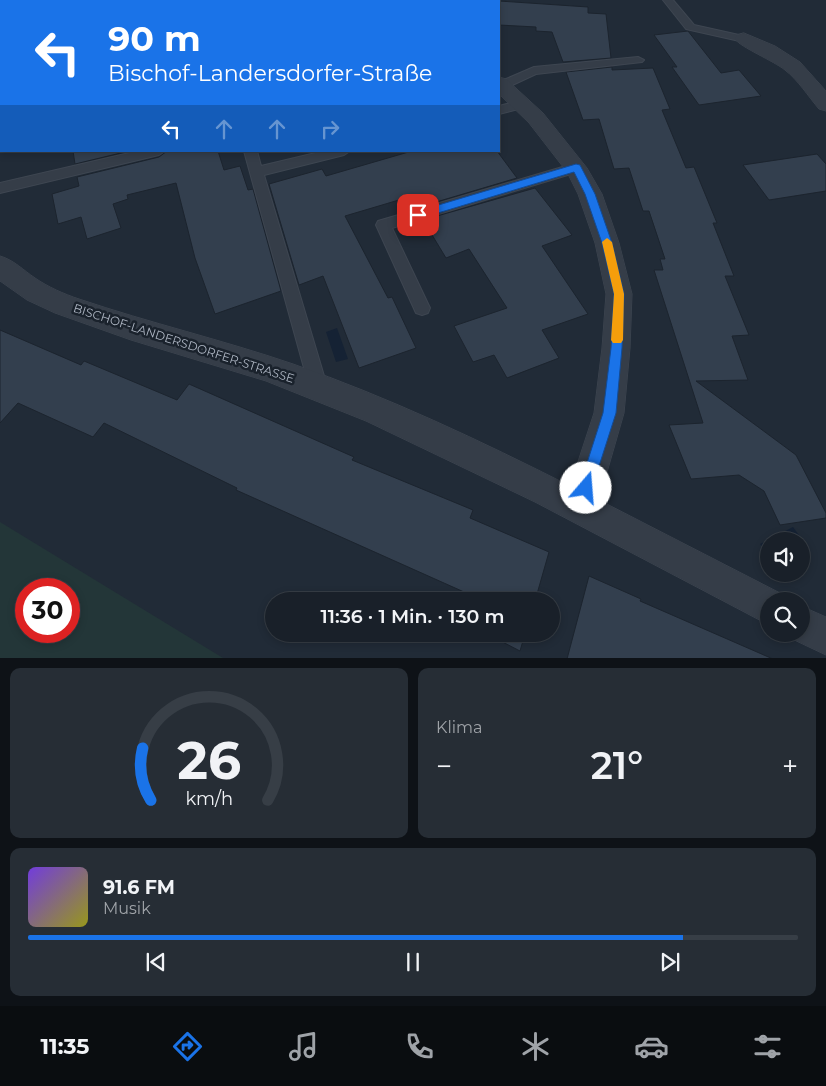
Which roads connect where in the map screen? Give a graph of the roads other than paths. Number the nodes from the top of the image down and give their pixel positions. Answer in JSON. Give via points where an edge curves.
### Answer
{"nodes":[{"id":1,"x":668,"y":0,"type":"edge"},
{"id":2,"x":744,"y":40,"type":"joint"},
{"id":3,"x":638,"y":60,"type":"dead end"},
{"id":4,"x":500,"y":84,"type":"edge"},
{"id":5,"x":826,"y":104,"type":"edge"},
{"id":6,"x":510,"y":107,"type":"edge"},
{"id":7,"x":156,"y":152,"type":"edge"},
{"id":8,"x":250,"y":152,"type":"edge"},
{"id":9,"x":335,"y":152,"type":"edge"},
{"id":10,"x":576,"y":168,"type":"junction"},
{"id":11,"x":256,"y":172,"type":"junction"},
{"id":12,"x":0,"y":188,"type":"edge"},
{"id":13,"x":0,"y":266,"type":"edge"},
{"id":14,"x":422,"y":308,"type":"dead end"},
{"id":15,"x":318,"y":386,"type":"junction"},
{"id":16,"x":580,"y":507,"type":"junction"},
{"id":17,"x":760,"y":602,"type":"edge"},
{"id":18,"x":810,"y":629,"type":"edge"},
{"id":19,"x":826,"y":637,"type":"edge"}],
"edges":[{"from":1,"to":2,"type":"lane","via":[[690,26]]},
{"from":2,"to":5,"type":"street","via":[[768,50],[792,66]]},
{"from":3,"to":4,"type":"lane","via":[[534,71]]},
{"from":4,"to":6,"type":"street"},
{"from":6,"to":10,"type":"street","via":[[536,118]]},
{"from":7,"to":12,"type":"lane"},
{"from":8,"to":11,"type":"lane","name":"BISCHOF-LANDERSDORFER-STRASSE"},
{"from":9,"to":11,"type":"lane"},
{"from":10,"to":14,"type":"lane","via":[[383,225]]},
{"from":10,"to":16,"type":"street","via":[[590,194],[607,243],[619,294],[609,413]]},
{"from":11,"to":15,"type":"lane","name":"BISCHOF-LANDERSDORFER-STRASSE"},
{"from":13,"to":15,"type":"street","name":"BISCHOF-LANDERSDORFER-STRASSE","via":[[28,287],[60,303]]},
{"from":15,"to":16,"type":"street","name":"BISCHOF-LANDERSDORFER-STRASSE","via":[[445,441]]},
{"from":16,"to":17,"type":"street","name":"BISCHOF-LANDERSDORFER-STRASSE"},
{"from":18,"to":19,"type":"street"}]}
